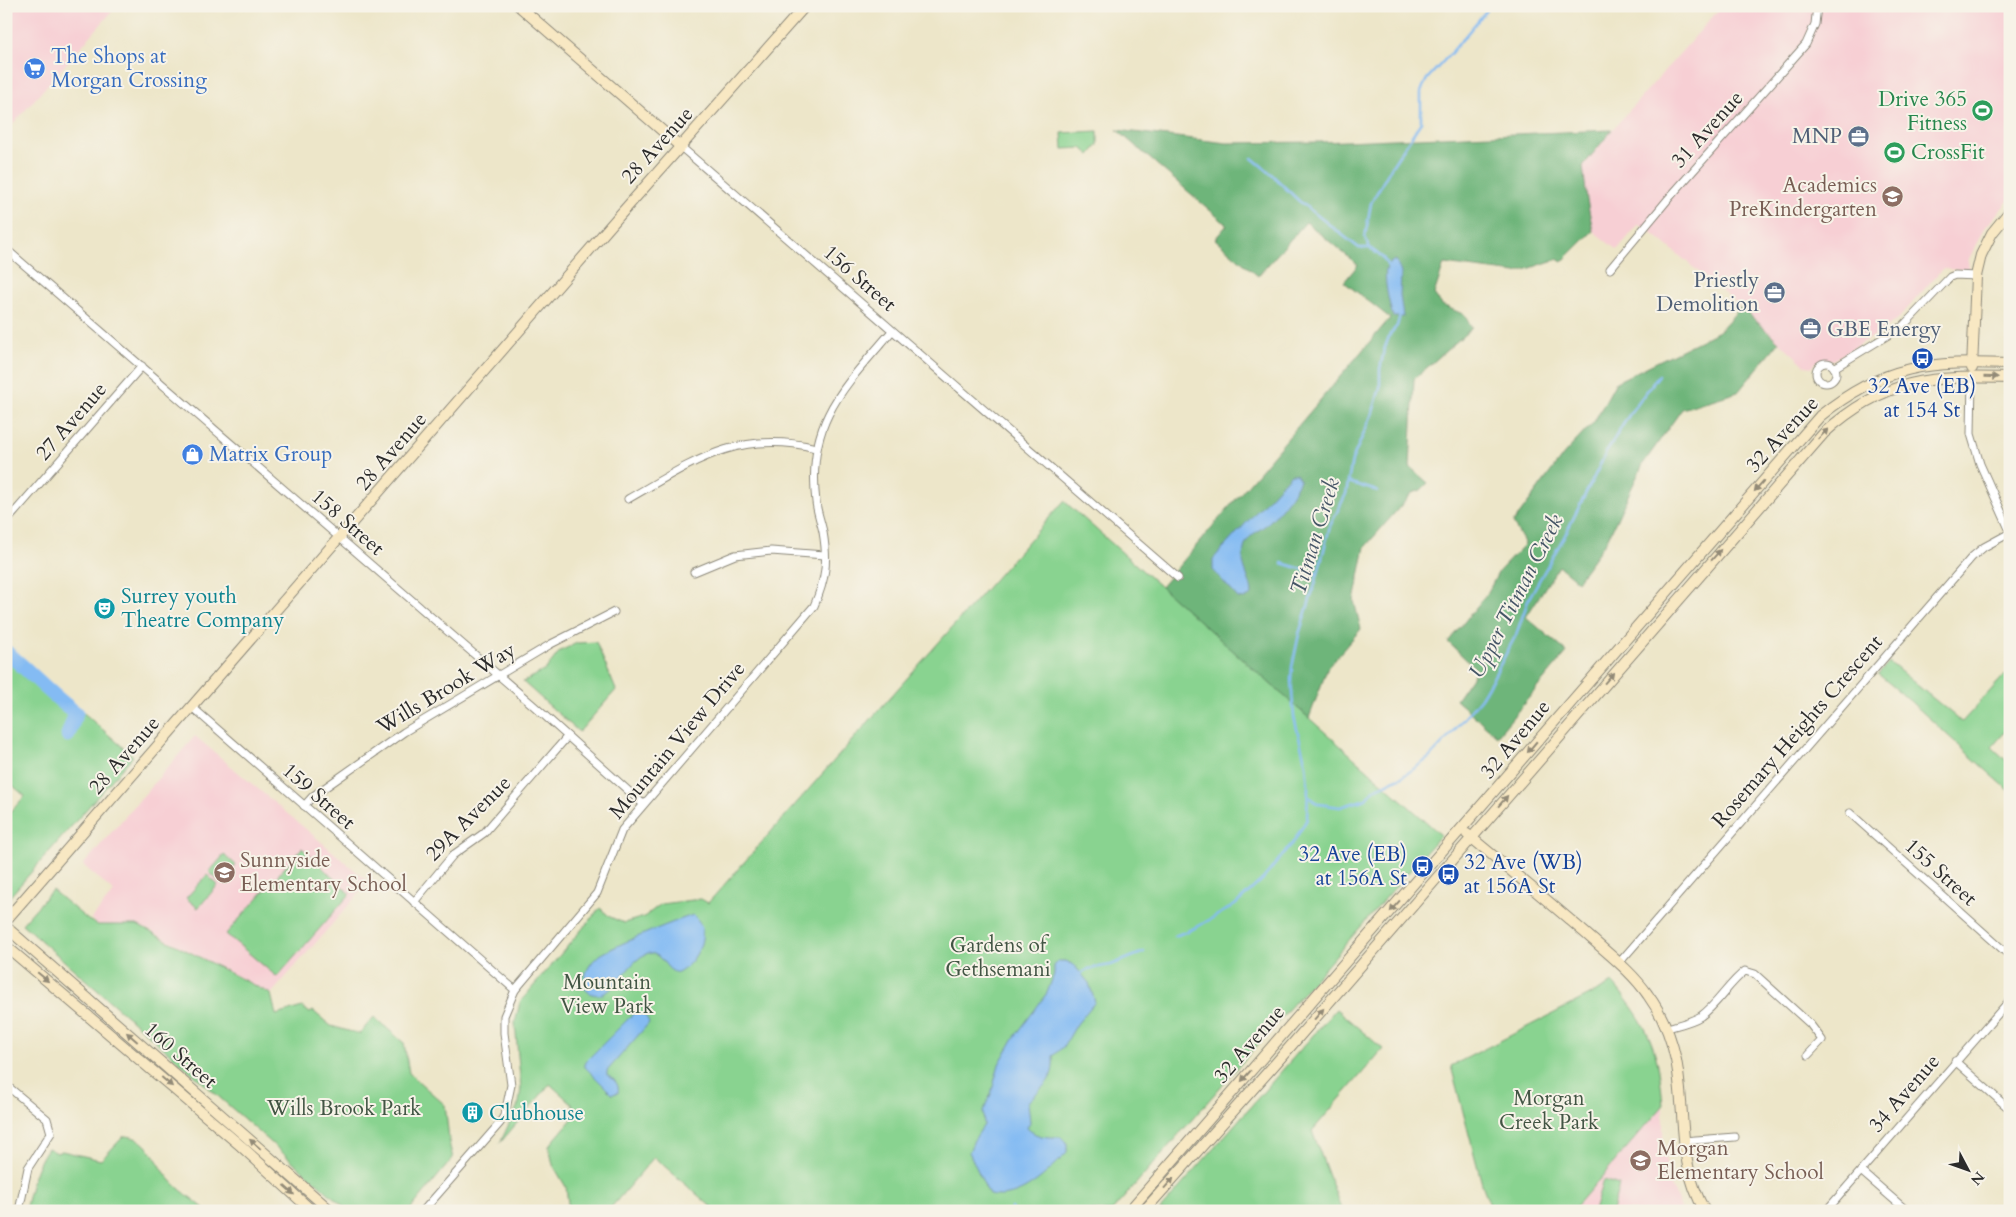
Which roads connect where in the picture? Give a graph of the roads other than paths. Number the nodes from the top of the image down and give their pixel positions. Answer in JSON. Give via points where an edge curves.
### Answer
{"nodes":[{"id":1,"x":519,"y":6,"type":"edge"},
{"id":2,"x":805,"y":6,"type":"edge"},
{"id":3,"x":1817,"y":6,"type":"edge"},
{"id":4,"x":681,"y":147,"type":"junction"},
{"id":5,"x":2010,"y":211,"type":"edge"},
{"id":6,"x":6,"y":249,"type":"edge"},
{"id":7,"x":1610,"y":269,"type":"dead end"},
{"id":8,"x":1976,"y":276,"type":"junction"},
{"id":9,"x":892,"y":331,"type":"junction"},
{"id":10,"x":1972,"y":362,"type":"junction"},
{"id":11,"x":2010,"y":364,"type":"edge"},
{"id":12,"x":142,"y":366,"type":"junction"},
{"id":13,"x":1834,"y":368,"type":"dead end"},
{"id":14,"x":1972,"y":377,"type":"junction"},
{"id":15,"x":2010,"y":378,"type":"edge"},
{"id":16,"x":816,"y":448,"type":"junction"},
{"id":17,"x":628,"y":499,"type":"dead end"},
{"id":18,"x":6,"y":522,"type":"edge"},
{"id":19,"x":2010,"y":532,"type":"edge"},
{"id":20,"x":340,"y":538,"type":"junction"},
{"id":21,"x":825,"y":555,"type":"junction"},
{"id":22,"x":694,"y":572,"type":"dead end"},
{"id":23,"x":1178,"y":578,"type":"dead end"},
{"id":24,"x":1672,"y":587,"type":"junction"},
{"id":25,"x":614,"y":612,"type":"dead end"},
{"id":26,"x":1640,"y":642,"type":"junction"},
{"id":27,"x":499,"y":676,"type":"junction"},
{"id":28,"x":192,"y":707,"type":"junction"},
{"id":29,"x":567,"y":737,"type":"junction"},
{"id":30,"x":643,"y":804,"type":"junction"},
{"id":31,"x":304,"y":806,"type":"junction"},
{"id":32,"x":1850,"y":814,"type":"dead end"},
{"id":33,"x":1462,"y":830,"type":"junction"},
{"id":34,"x":1471,"y":838,"type":"junction"},
{"id":35,"x":414,"y":902,"type":"junction"},
{"id":36,"x":6,"y":920,"type":"edge"},
{"id":37,"x":6,"y":927,"type":"edge"},
{"id":38,"x":6,"y":946,"type":"edge"},
{"id":39,"x":2010,"y":956,"type":"edge"},
{"id":40,"x":1618,"y":962,"type":"junction"},
{"id":41,"x":514,"y":990,"type":"junction"},
{"id":42,"x":2010,"y":1000,"type":"edge"},
{"id":43,"x":1667,"y":1028,"type":"junction"},
{"id":44,"x":1808,"y":1055,"type":"dead end"},
{"id":45,"x":1955,"y":1061,"type":"junction"},
{"id":46,"x":6,"y":1085,"type":"edge"},
{"id":47,"x":2006,"y":1106,"type":"dead end"},
{"id":48,"x":1734,"y":1137,"type":"dead end"},
{"id":49,"x":1683,"y":1141,"type":"junction"},
{"id":50,"x":1861,"y":1171,"type":"junction"},
{"id":51,"x":19,"y":1211,"type":"edge"},
{"id":52,"x":312,"y":1211,"type":"edge"},
{"id":53,"x":331,"y":1211,"type":"edge"},
{"id":54,"x":423,"y":1211,"type":"edge"},
{"id":55,"x":1129,"y":1211,"type":"edge"},
{"id":56,"x":1144,"y":1211,"type":"edge"},
{"id":57,"x":1705,"y":1211,"type":"edge"},
{"id":58,"x":1826,"y":1211,"type":"edge"},
{"id":59,"x":1907,"y":1211,"type":"edge"}],
"edges":[{"from":1,"to":4,"type":"main road","name":"156 Street"},
{"from":2,"to":4,"type":"main road","name":"28 Avenue"},
{"from":3,"to":7,"type":"street","name":"31 Avenue","via":[[1815,24],[1806,44]]},
{"from":4,"to":9,"type":"street","name":"156 Street"},
{"from":4,"to":20,"type":"main road","name":"28 Avenue"},
{"from":5,"to":8,"type":"main road","via":[[1985,245]]},
{"from":6,"to":12,"type":"street","name":"158 Street"},
{"from":8,"to":10,"type":"main road"},
{"from":8,"to":13,"type":"street","via":[[1950,276],[1903,326]]},
{"from":9,"to":16,"type":"street","name":"Mountain View Drive","via":[[839,394],[829,410]]},
{"from":9,"to":23,"type":"street","name":"156 Street"},
{"from":10,"to":11,"type":"main road","name":"32 Avenue"},
{"from":10,"to":14,"type":"main road"},
{"from":10,"to":24,"type":"main road","name":"32 Avenue","one_way":true,"via":[[1903,370],[1865,384],[1836,404],[1810,428]]},
{"from":12,"to":18,"type":"street","name":"27 Avenue"},
{"from":12,"to":20,"type":"street","name":"158 Street"},
{"from":14,"to":15,"type":"main road","name":"32 Avenue","one_way":true},
{"from":14,"to":19,"type":"street","via":[[1971,434],[1980,464]]},
{"from":26,"to":14,"type":"main road","name":"32 Avenue","one_way":true,"via":[[1833,424],[1856,406],[1896,387],[1925,380]]},
{"from":16,"to":17,"type":"street","via":[[793,442],[767,442],[718,451]]},
{"from":16,"to":21,"type":"street","name":"Mountain View Drive","via":[[816,502]]},
{"from":19,"to":40,"type":"street","name":"Rosemary Heights Crescent","via":[[1972,557]]},
{"from":20,"to":27,"type":"street","name":"158 Street"},
{"from":20,"to":28,"type":"main road","name":"28 Avenue"},
{"from":21,"to":22,"type":"street","via":[[771,551],[735,555]]},
{"from":21,"to":30,"type":"street","name":"Mountain View Drive","via":[[823,585],[814,606]]},
{"from":24,"to":26,"type":"main road","via":[[1675,590],[1673,595],[1644,629]]},
{"from":24,"to":33,"type":"main road","name":"32 Avenue","one_way":true},
{"from":25,"to":27,"type":"street","name":"Wills Brook Way","via":[[551,644]]},
{"from":34,"to":26,"type":"main road","name":"32 Avenue","one_way":true},
{"from":27,"to":29,"type":"street","name":"158 Street"},
{"from":27,"to":31,"type":"street","name":"Wills Brook Way","via":[[404,732],[313,796]]},
{"from":28,"to":31,"type":"street","name":"159 Street"},
{"from":28,"to":36,"type":"main road","name":"28 Avenue"},
{"from":29,"to":30,"type":"street","name":"158 Street"},
{"from":29,"to":35,"type":"street","name":"29A Avenue","via":[[484,833],[453,854]]},
{"from":30,"to":41,"type":"street","name":"Mountain View Drive","via":[[622,830],[597,893]]},
{"from":31,"to":35,"type":"street","name":"159 Street"},
{"from":32,"to":39,"type":"street","name":"155 Street"},
{"from":33,"to":34,"type":"main road"},
{"from":33,"to":55,"type":"main road","name":"32 Avenue","one_way":true},
{"from":34,"to":40,"type":"main road"},
{"from":56,"to":34,"type":"main road","name":"32 Avenue","one_way":true},
{"from":35,"to":41,"type":"street","name":"159 Street"},
{"from":53,"to":37,"type":"main road","name":"160 Street","one_way":true},
{"from":38,"to":52,"type":"main road","name":"160 Street","one_way":true,"via":[[241,1146]]},
{"from":40,"to":43,"type":"main road","via":[[1648,994]]},
{"from":41,"to":54,"type":"street","name":"Mountain View Drive","via":[[504,1016],[510,1085],[505,1114],[500,1124]]},
{"from":42,"to":45,"type":"street","name":"34 Avenue"},
{"from":43,"to":44,"type":"street","via":[[1699,1017],[1745,972],[1755,974],[1810,1024],[1822,1040]]},
{"from":43,"to":49,"type":"main road","via":[[1676,1060]]},
{"from":45,"to":47,"type":"street"},
{"from":45,"to":50,"type":"street","name":"34 Avenue"},
{"from":46,"to":51,"type":"street","via":[[47,1119],[50,1133],[28,1168]]},
{"from":48,"to":49,"type":"street"},
{"from":49,"to":57,"type":"main road","via":[[1688,1170]]},
{"from":50,"to":58,"type":"street","name":"34 Avenue"},
{"from":50,"to":59,"type":"street"}]}
